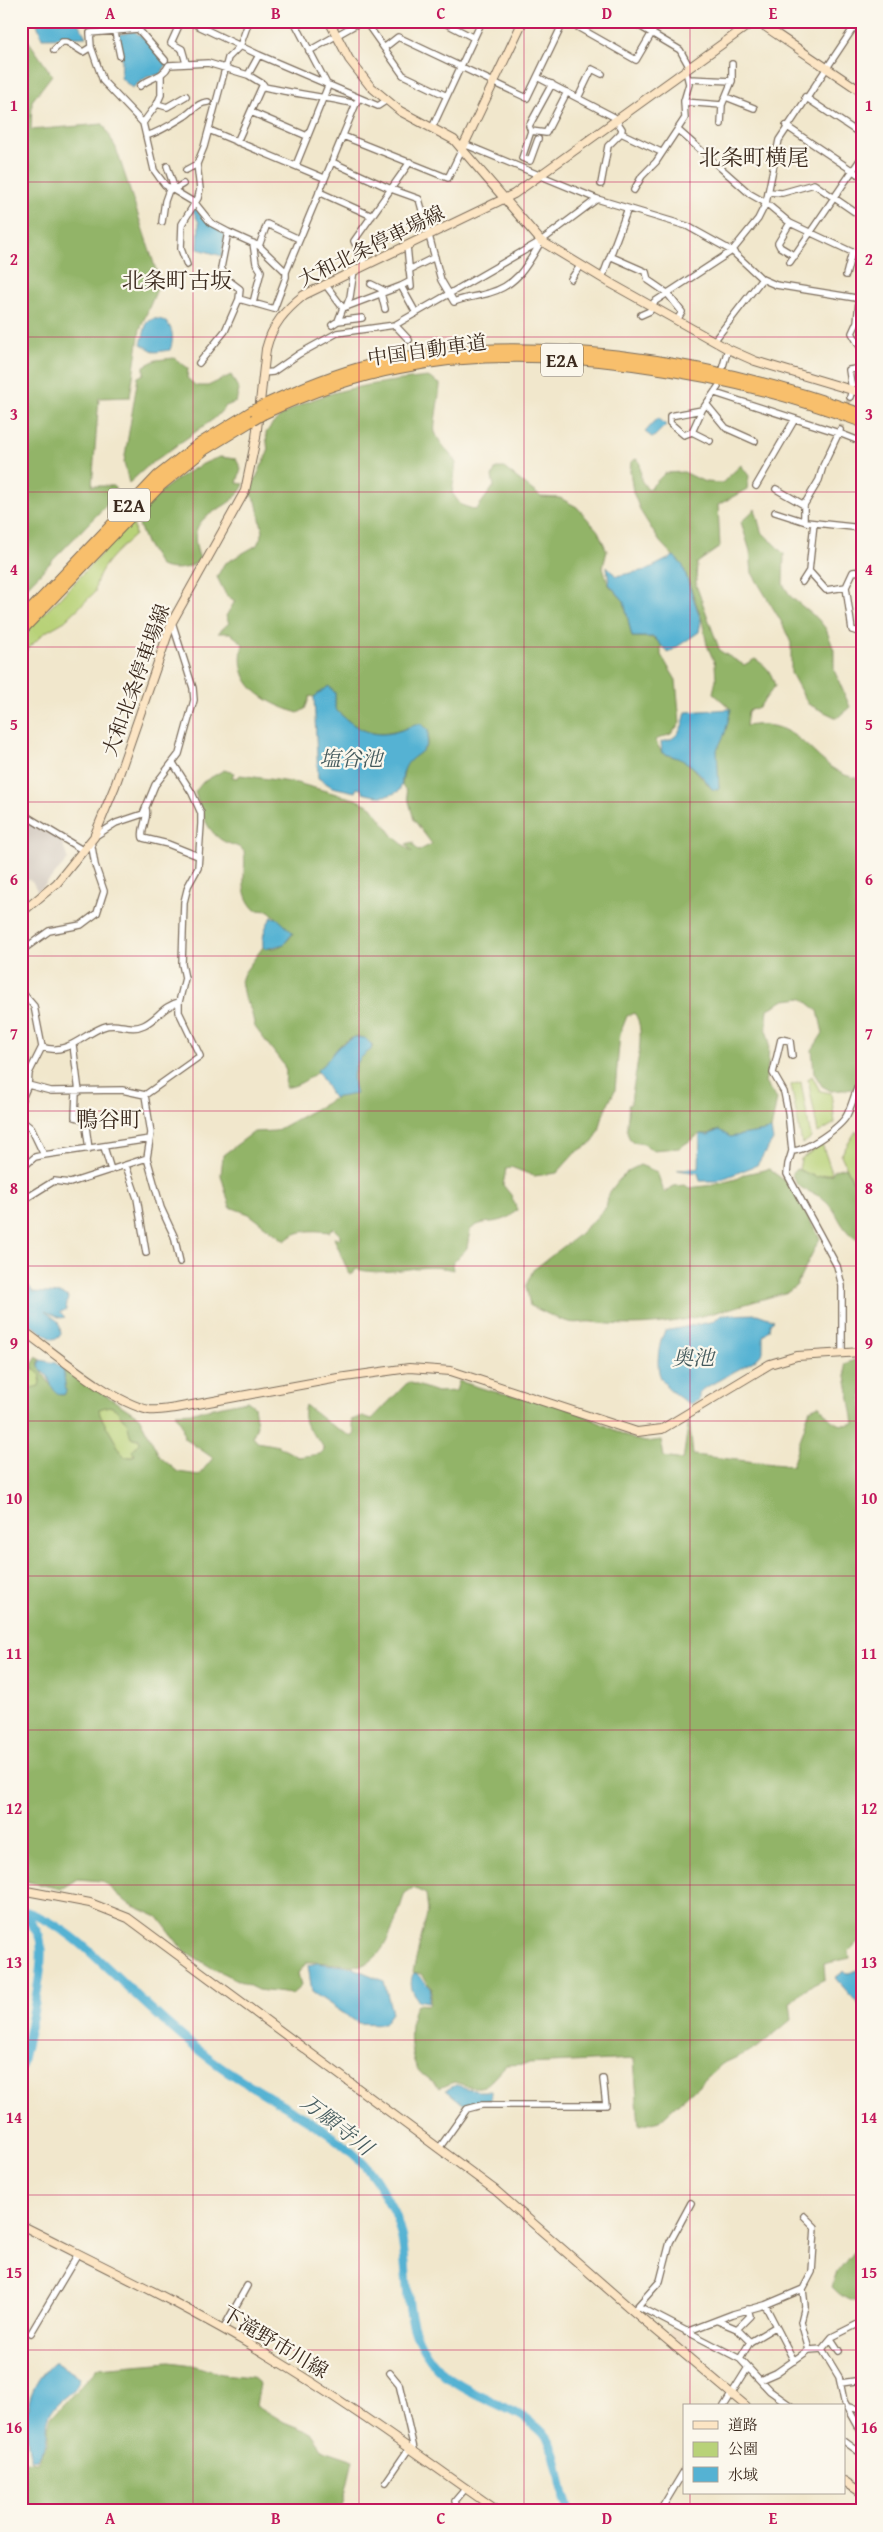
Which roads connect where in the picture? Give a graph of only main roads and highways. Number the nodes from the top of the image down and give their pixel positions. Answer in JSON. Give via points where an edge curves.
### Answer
{"nodes":[{"id":1,"x":258,"y":412,"type":"junction"},
{"id":2,"x":862,"y":414,"type":"edge"},
{"id":3,"x":862,"y":422,"type":"edge"},
{"id":4,"x":21,"y":620,"type":"edge"},
{"id":5,"x":21,"y":631,"type":"edge"}],
"edges":[{"from":1,"to":2,"type":"highway","name":"中国自動車道","number":"E2A","via":[[308,385],[371,365],[433,354],[500,350],[591,354],[685,366],[772,386]]},
{"from":1,"to":3,"type":"highway","name":"中国自動車道","number":"E2A","via":[[336,384],[402,367],[465,360],[532,358],[684,374],[770,393]]},
{"from":1,"to":4,"type":"highway","name":"中国自動車道","number":"E2A","via":[[199,444],[158,476]]},
{"from":1,"to":5,"type":"highway","name":"中国自動車道","number":"E2A","via":[[161,485]]}]}
